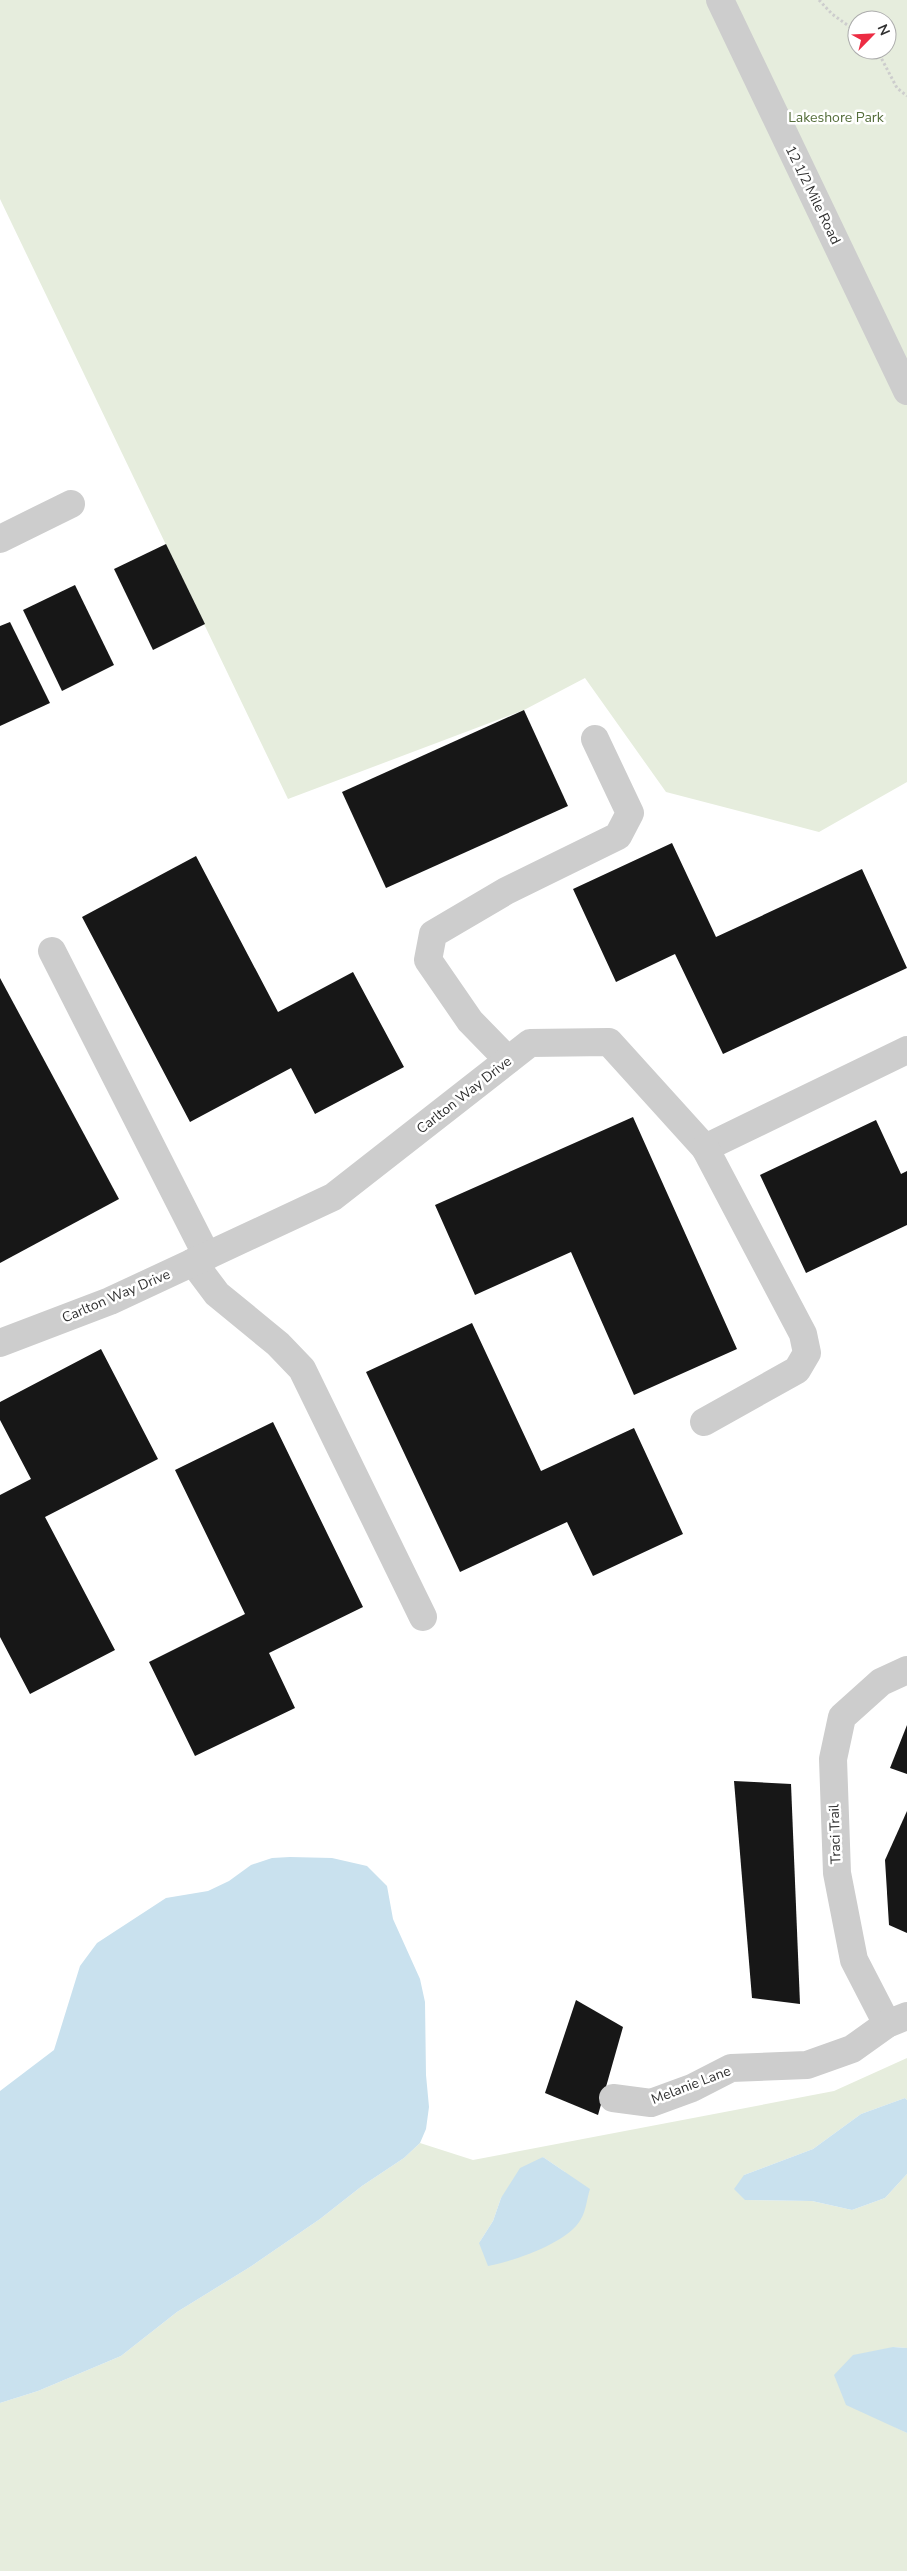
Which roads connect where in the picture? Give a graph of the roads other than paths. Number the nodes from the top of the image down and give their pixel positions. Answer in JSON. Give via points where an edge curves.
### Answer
{"nodes":[{"id":1,"x":720,"y":0,"type":"edge"},
{"id":2,"x":907,"y":391,"type":"edge"},
{"id":3,"x":71,"y":504,"type":"dead end"},
{"id":4,"x":0,"y":539,"type":"edge"},
{"id":5,"x":595,"y":739,"type":"dead end"},
{"id":6,"x":52,"y":950,"type":"dead end"},
{"id":7,"x":907,"y":1050,"type":"edge"},
{"id":8,"x":508,"y":1060,"type":"junction"},
{"id":9,"x":705,"y":1148,"type":"junction"},
{"id":10,"x":200,"y":1259,"type":"junction"},
{"id":11,"x":0,"y":1343,"type":"edge"},
{"id":12,"x":704,"y":1422,"type":"dead end"},
{"id":13,"x":423,"y":1617,"type":"dead end"},
{"id":14,"x":907,"y":1670,"type":"edge"},
{"id":15,"x":897,"y":2020,"type":"edge"},
{"id":16,"x":613,"y":2098,"type":"dead end"}],
"edges":[{"from":1,"to":2,"type":"street","name":"12 1/2 Mile Road"},
{"from":3,"to":4,"type":"street"},
{"from":5,"to":8,"type":"street","via":[[630,813],[618,836],[506,891],[434,934],[428,960],[470,1021]]},
{"from":6,"to":10,"type":"street"},
{"from":7,"to":9,"type":"street"},
{"from":8,"to":9,"type":"street","name":"Carlton Way Drive","via":[[530,1043],[609,1042]]},
{"from":8,"to":10,"type":"street","name":"Carlton Way Drive","via":[[333,1197]]},
{"from":9,"to":12,"type":"street","name":"Carlton Way Drive","via":[[803,1334],[806,1353],[796,1370]]},
{"from":10,"to":11,"type":"street","name":"Carlton Way Drive","via":[[110,1301]]},
{"from":10,"to":13,"type":"street","via":[[217,1294],[278,1344],[302,1369]]},
{"from":14,"to":15,"type":"street","name":"Traci Trail","via":[[881,1682],[842,1716],[833,1759],[837,1873],[854,1960]]},
{"from":15,"to":16,"type":"street","name":"Melanie Lane","via":[[852,2049],[807,2065],[731,2068],[692,2088],[651,2103]]}]}
